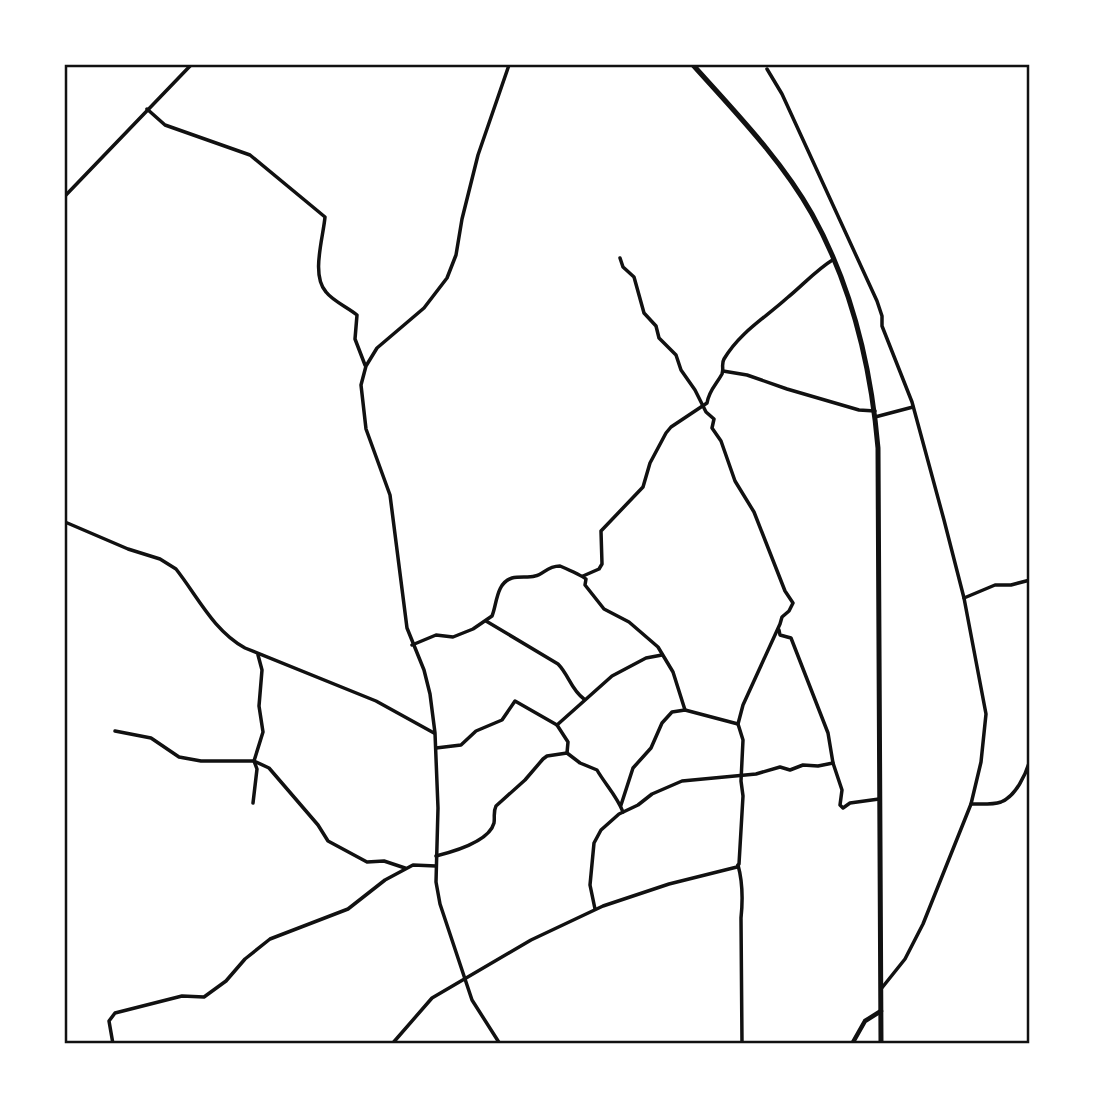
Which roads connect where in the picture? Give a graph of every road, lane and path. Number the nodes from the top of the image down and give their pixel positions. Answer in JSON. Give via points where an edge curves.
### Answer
{"nodes":[{"id":1,"x":191,"y":65,"type":"edge"},
{"id":2,"x":509,"y":65,"type":"edge"},
{"id":3,"x":693,"y":65,"type":"edge"},
{"id":4,"x":767,"y":68,"type":"dead end"},
{"id":5,"x":147,"y":109,"type":"junction"},
{"id":6,"x":65,"y":196,"type":"edge"},
{"id":7,"x":620,"y":258,"type":"dead end"},
{"id":8,"x":834,"y":259,"type":"junction"},
{"id":9,"x":366,"y":366,"type":"junction"},
{"id":10,"x":723,"y":371,"type":"junction"},
{"id":11,"x":704,"y":407,"type":"junction"},
{"id":12,"x":913,"y":407,"type":"junction"},
{"id":13,"x":875,"y":414,"type":"junction"},
{"id":14,"x":65,"y":522,"type":"edge"},
{"id":15,"x":583,"y":576,"type":"junction"},
{"id":16,"x":1030,"y":580,"type":"edge"},
{"id":17,"x":964,"y":598,"type":"junction"},
{"id":18,"x":486,"y":621,"type":"junction"},
{"id":19,"x":778,"y":628,"type":"junction"},
{"id":20,"x":412,"y":645,"type":"junction"},
{"id":21,"x":258,"y":655,"type":"junction"},
{"id":22,"x":662,"y":655,"type":"junction"},
{"id":23,"x":584,"y":699,"type":"junction"},
{"id":24,"x":685,"y":710,"type":"junction"},
{"id":25,"x":738,"y":723,"type":"junction"},
{"id":26,"x":557,"y":725,"type":"junction"},
{"id":27,"x":115,"y":732,"type":"dead end"},
{"id":28,"x":435,"y":733,"type":"junction"},
{"id":29,"x":436,"y":748,"type":"junction"},
{"id":30,"x":567,"y":753,"type":"junction"},
{"id":31,"x":1030,"y":760,"type":"edge"},
{"id":32,"x":254,"y":761,"type":"junction"},
{"id":33,"x":832,"y":763,"type":"junction"},
{"id":34,"x":741,"y":775,"type":"junction"},
{"id":35,"x":879,"y":799,"type":"junction"},
{"id":36,"x":253,"y":803,"type":"dead end"},
{"id":37,"x":971,"y":804,"type":"junction"},
{"id":38,"x":621,"y":806,"type":"junction"},
{"id":39,"x":623,"y":812,"type":"junction"},
{"id":40,"x":436,"y":856,"type":"junction"},
{"id":41,"x":738,"y":865,"type":"junction"},
{"id":42,"x":436,"y":866,"type":"junction"},
{"id":43,"x":407,"y":868,"type":"junction"},
{"id":44,"x":595,"y":909,"type":"junction"},
{"id":45,"x":464,"y":981,"type":"junction"},
{"id":46,"x":880,"y":989,"type":"junction"},
{"id":47,"x":881,"y":1011,"type":"junction"},
{"id":48,"x":113,"y":1044,"type":"edge"},
{"id":49,"x":392,"y":1044,"type":"edge"},
{"id":50,"x":500,"y":1044,"type":"edge"},
{"id":51,"x":742,"y":1044,"type":"edge"},
{"id":52,"x":852,"y":1044,"type":"edge"},
{"id":53,"x":881,"y":1044,"type":"edge"}],
"edges":[{"from":1,"to":5,"type":"street"},
{"from":2,"to":9,"type":"street","via":[[478,155],[447,278],[424,308],[377,348]]},
{"from":3,"to":8,"type":"highway","via":[[756,135],[811,212]]},
{"from":4,"to":12,"type":"street","via":[[877,301]]},
{"from":5,"to":6,"type":"street"},
{"from":5,"to":9,"type":"street","via":[[165,125],[250,155],[324,217],[316,268],[324,291],[357,315],[355,338]]},
{"from":7,"to":11,"type":"street","via":[[634,277],[659,338],[676,355]]},
{"from":8,"to":10,"type":"street","via":[[743,334],[723,360]]},
{"from":8,"to":13,"type":"highway","via":[[867,362]]},
{"from":9,"to":20,"type":"street","via":[[361,385],[363,413],[387,483]]},
{"from":10,"to":11,"type":"street"},
{"from":10,"to":13,"type":"street"},
{"from":11,"to":15,"type":"street","via":[[666,433],[643,486],[601,531],[599,569]]},
{"from":11,"to":19,"type":"street","via":[[714,419],[712,428],[793,603]]},
{"from":12,"to":13,"type":"street"},
{"from":12,"to":17,"type":"street"},
{"from":13,"to":35,"type":"highway"},
{"from":14,"to":21,"type":"street","via":[[168,563],[230,640]]},
{"from":15,"to":18,"type":"street","via":[[555,566],[536,577],[512,578],[503,585]]},
{"from":15,"to":22,"type":"street","via":[[604,609],[653,641]]},
{"from":16,"to":17,"type":"street","via":[[995,585]]},
{"from":17,"to":37,"type":"street","via":[[986,714]]},
{"from":18,"to":20,"type":"street","via":[[453,636],[436,635]]},
{"from":18,"to":23,"type":"street","via":[[558,664]]},
{"from":19,"to":25,"type":"street"},
{"from":19,"to":33,"type":"street","via":[[780,635],[792,640],[828,733]]},
{"from":20,"to":28,"type":"street","via":[[427,683]]},
{"from":21,"to":28,"type":"street","via":[[376,701]]},
{"from":21,"to":32,"type":"street","via":[[262,732]]},
{"from":22,"to":23,"type":"street","via":[[612,676]]},
{"from":22,"to":24,"type":"street","via":[[673,671]]},
{"from":23,"to":26,"type":"street"},
{"from":24,"to":25,"type":"street"},
{"from":24,"to":38,"type":"street","via":[[672,712],[662,723],[651,748],[633,768]]},
{"from":25,"to":34,"type":"street","via":[[743,740]]},
{"from":26,"to":29,"type":"street","via":[[513,701],[502,720],[476,731],[461,745]]},
{"from":26,"to":30,"type":"street","via":[[568,742]]},
{"from":27,"to":32,"type":"street","via":[[151,738],[179,757]]},
{"from":28,"to":29,"type":"street"},
{"from":29,"to":40,"type":"street"},
{"from":30,"to":38,"type":"street","via":[[597,770]]},
{"from":30,"to":40,"type":"street","via":[[543,759],[496,806],[494,822],[481,838]]},
{"from":31,"to":37,"type":"street","via":[[1026,774],[1006,799]]},
{"from":32,"to":36,"type":"street"},
{"from":32,"to":43,"type":"street","via":[[269,768],[328,841],[367,862],[384,861]]},
{"from":33,"to":34,"type":"street"},
{"from":33,"to":35,"type":"street","via":[[842,790],[842,807]]},
{"from":34,"to":39,"type":"street","via":[[682,781]]},
{"from":34,"to":41,"type":"street"},
{"from":35,"to":46,"type":"highway"},
{"from":37,"to":46,"type":"street","via":[[923,924],[905,959]]},
{"from":38,"to":39,"type":"street"},
{"from":39,"to":44,"type":"street","via":[[601,830],[594,843],[590,885]]},
{"from":40,"to":42,"type":"street"},
{"from":41,"to":44,"type":"street"},
{"from":41,"to":51,"type":"street","via":[[743,900]]},
{"from":42,"to":43,"type":"street"},
{"from":42,"to":45,"type":"street","via":[[440,904]]},
{"from":43,"to":48,"type":"street","via":[[348,909],[270,939],[204,998],[182,996],[115,1013],[109,1021]]},
{"from":44,"to":45,"type":"street","via":[[520,946]]},
{"from":45,"to":49,"type":"street","via":[[432,998]]},
{"from":45,"to":50,"type":"street","via":[[477,1011]]},
{"from":46,"to":47,"type":"highway"},
{"from":47,"to":52,"type":"street","via":[[865,1021]]},
{"from":47,"to":53,"type":"highway"}]}
